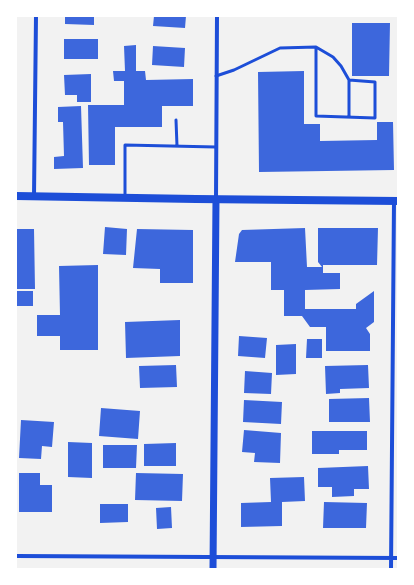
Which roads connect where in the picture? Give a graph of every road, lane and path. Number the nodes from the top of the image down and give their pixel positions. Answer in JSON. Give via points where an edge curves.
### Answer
{"nodes":[{"id":1,"x":36,"y":16,"type":"edge"},
{"id":2,"x":217,"y":16,"type":"edge"},
{"id":3,"x":316,"y":47,"type":"junction"},
{"id":4,"x":216,"y":76,"type":"junction"},
{"id":5,"x":349,"y":80,"type":"junction"},
{"id":6,"x":349,"y":116,"type":"junction"},
{"id":7,"x":176,"y":120,"type":"dead end"},
{"id":8,"x":177,"y":146,"type":"junction"},
{"id":9,"x":216,"y":147,"type":"junction"},
{"id":10,"x":16,"y":196,"type":"edge"},
{"id":11,"x":34,"y":196,"type":"junction"},
{"id":12,"x":125,"y":198,"type":"junction"},
{"id":13,"x":216,"y":199,"type":"junction"},
{"id":14,"x":396,"y":201,"type":"edge"},
{"id":15,"x":16,"y":556,"type":"edge"},
{"id":16,"x":213,"y":557,"type":"junction"},
{"id":17,"x":391,"y":558,"type":"junction"},
{"id":18,"x":398,"y":558,"type":"edge"},
{"id":19,"x":213,"y":569,"type":"edge"},
{"id":20,"x":391,"y":569,"type":"edge"}],
"edges":[{"from":1,"to":11,"type":"street"},
{"from":2,"to":4,"type":"street"},
{"from":3,"to":4,"type":"lane","via":[[280,48]]},
{"from":3,"to":5,"type":"lane","via":[[333,57]]},
{"from":3,"to":6,"type":"lane","via":[[316,116]]},
{"from":4,"to":9,"type":"street"},
{"from":5,"to":6,"type":"lane"},
{"from":5,"to":6,"type":"lane","via":[[375,82],[375,118]]},
{"from":7,"to":8,"type":"lane"},
{"from":8,"to":9,"type":"lane"},
{"from":8,"to":12,"type":"lane","via":[[125,145]]},
{"from":9,"to":13,"type":"street"},
{"from":10,"to":11,"type":"main road"},
{"from":11,"to":12,"type":"main road"},
{"from":12,"to":13,"type":"main road"},
{"from":13,"to":14,"type":"main road"},
{"from":13,"to":16,"type":"street"},
{"from":14,"to":17,"type":"street"},
{"from":15,"to":16,"type":"street"},
{"from":16,"to":17,"type":"street"},
{"from":16,"to":19,"type":"street"},
{"from":17,"to":18,"type":"street"},
{"from":17,"to":20,"type":"street"}]}
